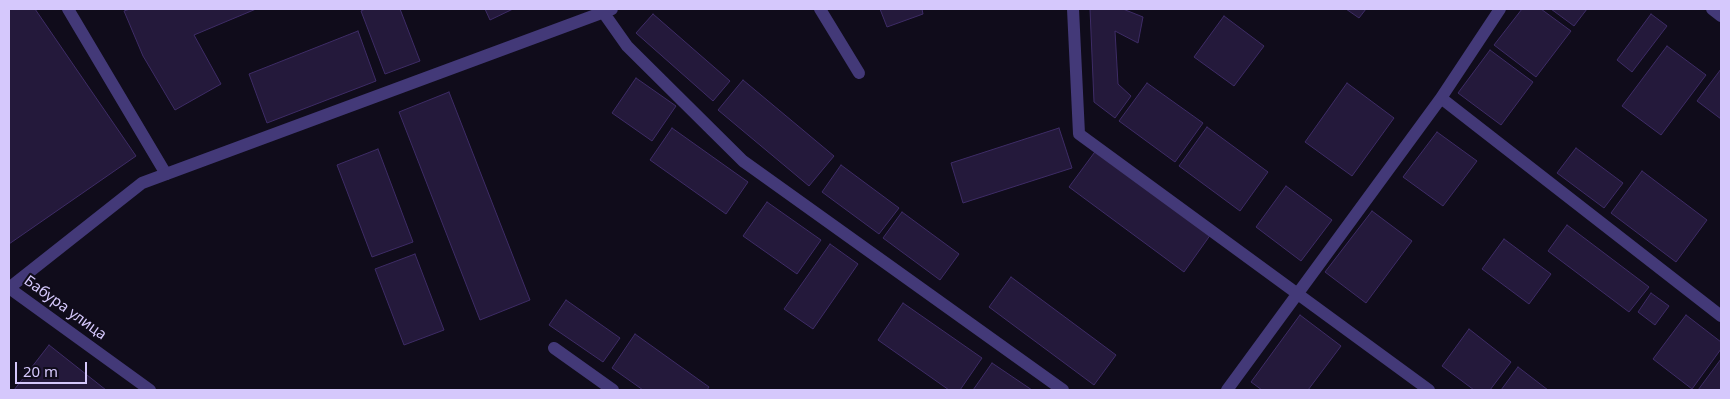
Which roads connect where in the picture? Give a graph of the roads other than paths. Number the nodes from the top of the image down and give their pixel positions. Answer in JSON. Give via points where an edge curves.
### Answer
{"nodes":[{"id":1,"x":68,"y":9,"type":"edge"},
{"id":2,"x":820,"y":9,"type":"edge"},
{"id":3,"x":1073,"y":9,"type":"edge"},
{"id":4,"x":1500,"y":9,"type":"edge"},
{"id":5,"x":1712,"y":9,"type":"edge"},
{"id":6,"x":608,"y":10,"type":"edge"},
{"id":7,"x":1721,"y":16,"type":"edge"},
{"id":8,"x":859,"y":72,"type":"dead end"},
{"id":9,"x":1441,"y":98,"type":"junction"},
{"id":10,"x":166,"y":174,"type":"junction"},
{"id":11,"x":9,"y":288,"type":"edge"},
{"id":12,"x":1298,"y":293,"type":"junction"},
{"id":13,"x":1721,"y":316,"type":"edge"},
{"id":14,"x":554,"y":348,"type":"dead end"},
{"id":15,"x":150,"y":390,"type":"edge"},
{"id":16,"x":613,"y":390,"type":"edge"},
{"id":17,"x":1062,"y":390,"type":"edge"},
{"id":18,"x":1227,"y":390,"type":"edge"},
{"id":19,"x":1429,"y":390,"type":"edge"}],
"edges":[{"from":1,"to":10,"type":"street"},
{"from":2,"to":8,"type":"street"},
{"from":3,"to":12,"type":"street","via":[[1079,134]]},
{"from":4,"to":9,"type":"street"},
{"from":5,"to":7,"type":"street"},
{"from":6,"to":10,"type":"street"},
{"from":6,"to":17,"type":"street","via":[[627,46],[743,161]]},
{"from":9,"to":12,"type":"street"},
{"from":9,"to":13,"type":"street"},
{"from":10,"to":11,"type":"street","via":[[142,183]]},
{"from":11,"to":15,"type":"street","name":"Бабура улица"},
{"from":12,"to":18,"type":"street"},
{"from":12,"to":19,"type":"street"},
{"from":14,"to":16,"type":"street"}]}
